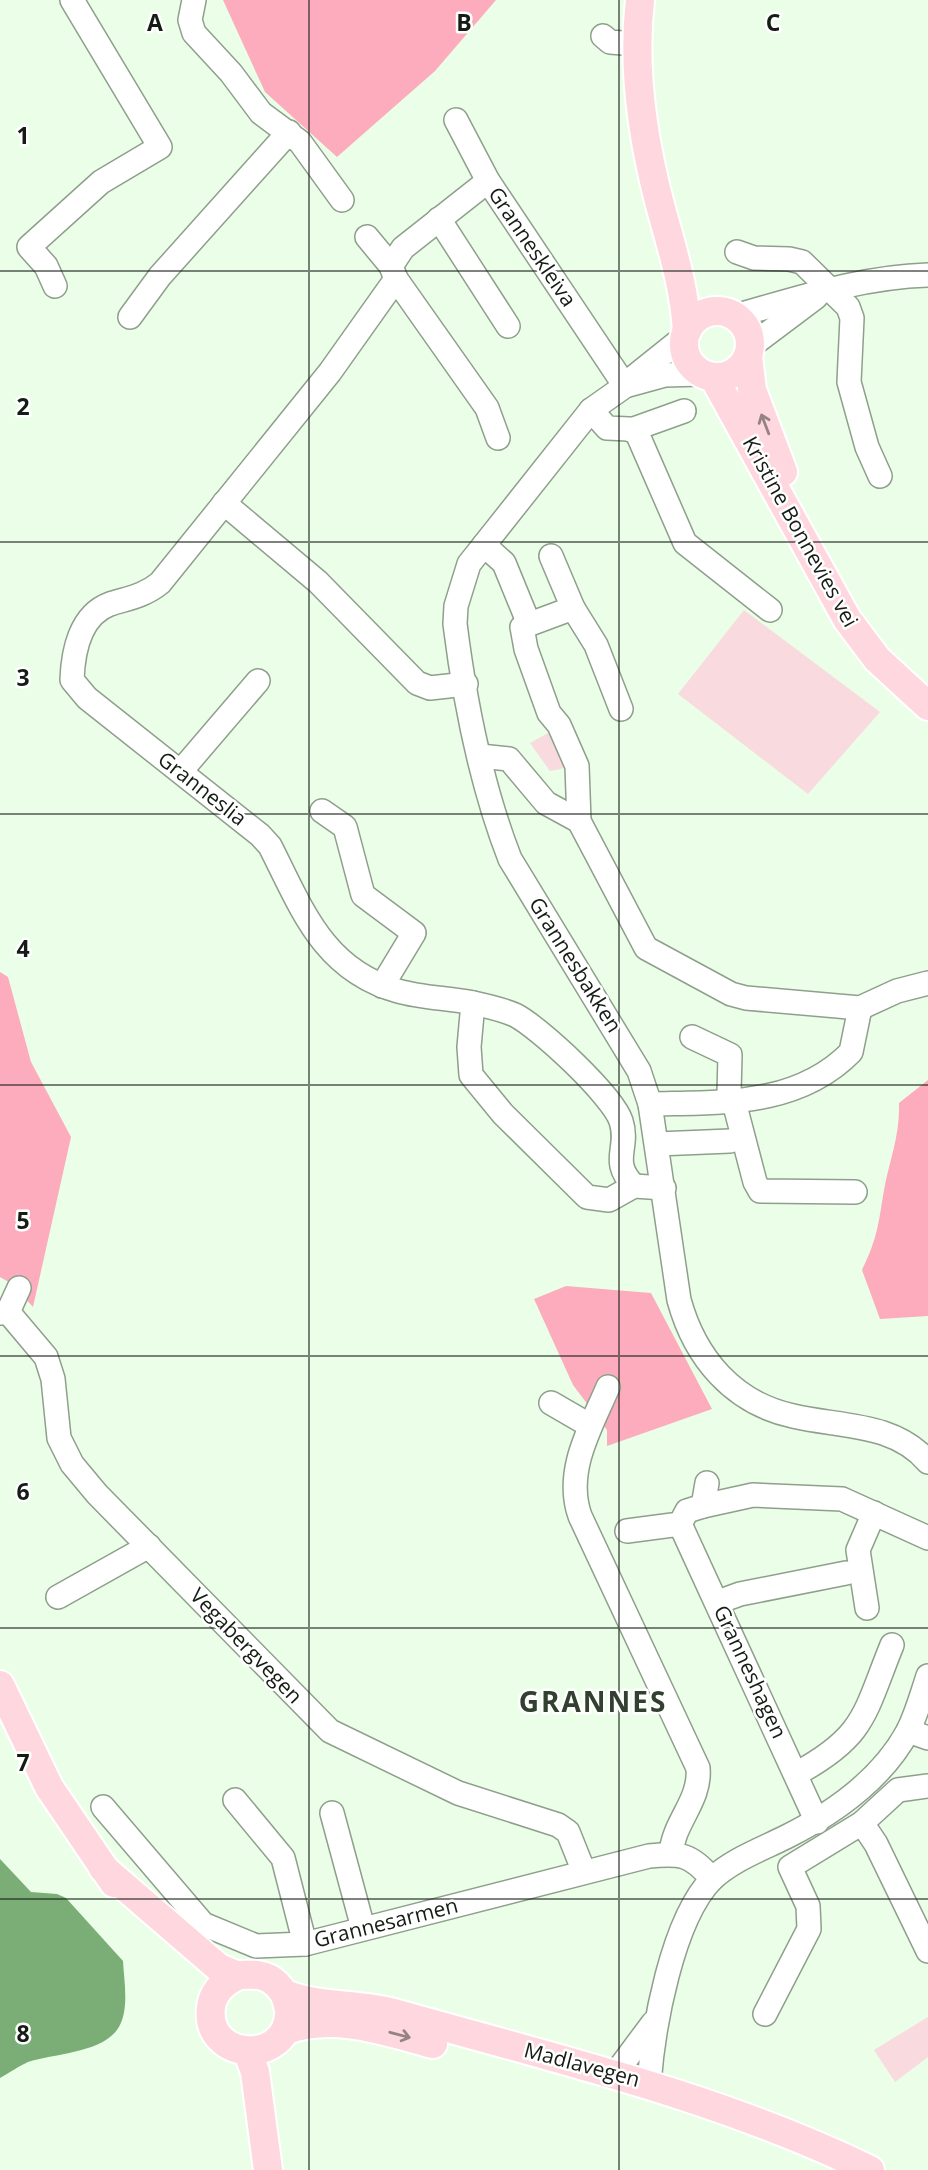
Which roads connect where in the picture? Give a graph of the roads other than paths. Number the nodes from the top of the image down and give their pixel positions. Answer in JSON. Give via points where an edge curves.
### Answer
{"nodes":[{"id":1,"x":72,"y":0,"type":"edge"},
{"id":2,"x":194,"y":0,"type":"edge"},
{"id":3,"x":640,"y":0,"type":"edge"},
{"id":4,"x":603,"y":36,"type":"dead end"},
{"id":5,"x":636,"y":44,"type":"junction"},
{"id":6,"x":456,"y":120,"type":"dead end"},
{"id":7,"x":289,"y":132,"type":"junction"},
{"id":8,"x":488,"y":181,"type":"junction"},
{"id":9,"x":342,"y":200,"type":"dead end"},
{"id":10,"x":439,"y":219,"type":"junction"},
{"id":11,"x":669,"y":235,"type":"junction"},
{"id":12,"x":367,"y":237,"type":"dead end"},
{"id":13,"x":737,"y":252,"type":"dead end"},
{"id":14,"x":393,"y":273,"type":"junction"},
{"id":15,"x":928,"y":275,"type":"edge"},
{"id":16,"x":55,"y":286,"type":"dead end"},
{"id":17,"x":827,"y":289,"type":"junction"},
{"id":18,"x":730,"y":314,"type":"junction"},
{"id":19,"x":130,"y":317,"type":"dead end"},
{"id":20,"x":508,"y":326,"type":"dead end"},
{"id":21,"x":685,"y":334,"type":"junction"},
{"id":22,"x":749,"y":351,"type":"junction"},
{"id":23,"x":707,"y":376,"type":"junction"},
{"id":24,"x":625,"y":386,"type":"junction"},
{"id":25,"x":591,"y":410,"type":"junction"},
{"id":26,"x":684,"y":411,"type":"dead end"},
{"id":27,"x":631,"y":430,"type":"junction"},
{"id":28,"x":498,"y":438,"type":"dead end"},
{"id":29,"x":880,"y":476,"type":"dead end"},
{"id":30,"x":224,"y":503,"type":"junction"},
{"id":31,"x":191,"y":543,"type":"joint"},
{"id":32,"x":484,"y":545,"type":"junction"},
{"id":33,"x":551,"y":556,"type":"dead end"},
{"id":34,"x":573,"y":608,"type":"junction"},
{"id":35,"x":770,"y":610,"type":"dead end"},
{"id":36,"x":528,"y":624,"type":"junction"},
{"id":37,"x":258,"y":681,"type":"dead end"},
{"id":38,"x":466,"y":684,"type":"junction"},
{"id":39,"x":928,"y":689,"type":"edge"},
{"id":40,"x":928,"y":706,"type":"edge"},
{"id":41,"x":621,"y":709,"type":"dead end"},
{"id":42,"x":480,"y":757,"type":"junction"},
{"id":43,"x":181,"y":771,"type":"junction"},
{"id":44,"x":322,"y":811,"type":"dead end"},
{"id":45,"x":579,"y":821,"type":"junction"},
{"id":46,"x":928,"y":983,"type":"edge"},
{"id":47,"x":382,"y":986,"type":"junction"},
{"id":48,"x":473,"y":1003,"type":"junction"},
{"id":49,"x":860,"y":1008,"type":"junction"},
{"id":50,"x":692,"y":1037,"type":"dead end"},
{"id":51,"x":734,"y":1102,"type":"junction"},
{"id":52,"x":650,"y":1104,"type":"junction"},
{"id":53,"x":730,"y":1142,"type":"dead end"},
{"id":54,"x":657,"y":1144,"type":"junction"},
{"id":55,"x":634,"y":1186,"type":"junction"},
{"id":56,"x":664,"y":1188,"type":"junction"},
{"id":57,"x":855,"y":1192,"type":"dead end"},
{"id":58,"x":19,"y":1288,"type":"dead end"},
{"id":59,"x":4,"y":1312,"type":"edge"},
{"id":60,"x":608,"y":1387,"type":"dead end"},
{"id":61,"x":551,"y":1403,"type":"dead end"},
{"id":62,"x":589,"y":1425,"type":"junction"},
{"id":63,"x":926,"y":1455,"type":"edge"},
{"id":64,"x":874,"y":1513,"type":"junction"},
{"id":65,"x":680,"y":1524,"type":"junction"},
{"id":66,"x":627,"y":1531,"type":"dead end"},
{"id":67,"x":928,"y":1538,"type":"edge"},
{"id":68,"x":149,"y":1546,"type":"junction"},
{"id":69,"x":845,"y":1573,"type":"dead end"},
{"id":70,"x":58,"y":1597,"type":"dead end"},
{"id":71,"x":718,"y":1602,"type":"junction"},
{"id":72,"x":867,"y":1608,"type":"dead end"},
{"id":73,"x":892,"y":1645,"type":"dead end"},
{"id":74,"x":928,"y":1676,"type":"edge"},
{"id":75,"x":0,"y":1685,"type":"edge"},
{"id":76,"x":918,"y":1735,"type":"edge"},
{"id":77,"x":796,"y":1774,"type":"junction"},
{"id":78,"x":928,"y":1786,"type":"edge"},
{"id":79,"x":235,"y":1800,"type":"dead end"},
{"id":80,"x":103,"y":1807,"type":"dead end"},
{"id":81,"x":332,"y":1813,"type":"dead end"},
{"id":82,"x":817,"y":1822,"type":"junction"},
{"id":83,"x":862,"y":1822,"type":"junction"},
{"id":84,"x":671,"y":1854,"type":"junction"},
{"id":85,"x":103,"y":1868,"type":"junction"},
{"id":86,"x":584,"y":1872,"type":"junction"},
{"id":87,"x":712,"y":1879,"type":"junction"},
{"id":88,"x":363,"y":1928,"type":"junction"},
{"id":89,"x":305,"y":1944,"type":"junction"},
{"id":90,"x":928,"y":1951,"type":"edge"},
{"id":91,"x":237,"y":1976,"type":"junction"},
{"id":92,"x":285,"y":1994,"type":"junction"},
{"id":93,"x":212,"y":2003,"type":"junction"},
{"id":94,"x":765,"y":2014,"type":"dead end"},
{"id":95,"x":655,"y":2020,"type":"junction"},
{"id":96,"x":283,"y":2034,"type":"junction"},
{"id":97,"x":248,"y":2052,"type":"junction"},
{"id":98,"x":615,"y":2074,"type":"junction"},
{"id":99,"x":649,"y":2084,"type":"junction"},
{"id":100,"x":265,"y":2134,"type":"junction"},
{"id":101,"x":268,"y":2170,"type":"edge"},
{"id":102,"x":837,"y":2170,"type":"edge"},
{"id":103,"x":870,"y":2170,"type":"edge"}],
"edges":[{"from":1,"to":16,"type":"street","via":[[160,147],[101,182],[29,247],[46,266]]},
{"from":2,"to":7,"type":"street","via":[[190,20],[194,33],[261,113]]},
{"from":3,"to":5,"type":"main road"},
{"from":4,"to":5,"type":"street","via":[[610,43]]},
{"from":5,"to":11,"type":"main road","via":[[643,123]]},
{"from":6,"to":8,"type":"street"},
{"from":7,"to":9,"type":"street"},
{"from":7,"to":19,"type":"street","via":[[160,276]]},
{"from":8,"to":10,"type":"street","name":"Granneskleiva"},
{"from":8,"to":24,"type":"street","name":"Granneskleiva"},
{"from":10,"to":14,"type":"street","name":"Granneskleiva","via":[[403,248]]},
{"from":10,"to":20,"type":"street"},
{"from":11,"to":18,"type":"main road","via":[[702,286]]},
{"from":11,"to":21,"type":"main road","via":[[684,290]]},
{"from":12,"to":14,"type":"street"},
{"from":13,"to":17,"type":"street","via":[[754,258],[797,260]]},
{"from":14,"to":28,"type":"street","via":[[487,408]]},
{"from":14,"to":30,"type":"street","name":"Granneskleiva","via":[[330,372]]},
{"from":15,"to":17,"type":"street"},
{"from":17,"to":18,"type":"street"},
{"from":17,"to":22,"type":"street"},
{"from":17,"to":29,"type":"street","via":[[848,307],[852,318],[849,383]]},
{"from":18,"to":21,"type":"main road","via":[[702,314]]},
{"from":18,"to":22,"type":"main road","via":[[744,324]]},
{"from":21,"to":23,"type":"main road","via":[[688,361]]},
{"from":21,"to":24,"type":"street","name":"Grannesbakken"},
{"from":22,"to":23,"type":"main road","via":[[735,373]]},
{"from":39,"to":22,"type":"main road","name":"Kristine Bonnevies vei","one_way":true,"via":[[871,626],[785,477],[752,390]]},
{"from":23,"to":24,"type":"street","name":"Grannesbakken","via":[[666,375]]},
{"from":23,"to":40,"type":"main road","name":"Kristine Bonnevies vei","via":[[847,620],[877,659]]},
{"from":24,"to":25,"type":"street","name":"Grannesbakken"},
{"from":25,"to":27,"type":"street","via":[[607,428]]},
{"from":25,"to":32,"type":"street","name":"Grannesbakken"},
{"from":26,"to":27,"type":"street"},
{"from":27,"to":35,"type":"street","via":[[637,433],[685,554]]},
{"from":30,"to":31,"type":"street","name":"Granneskleiva"},
{"from":30,"to":38,"type":"street","via":[[318,582],[417,683],[430,688]]},
{"from":31,"to":43,"type":"street","name":"Granneslia","via":[[148,593],[108,605],[89,618],[79,639],[72,675],[86,698]]},
{"from":32,"to":36,"type":"street","via":[[504,563]]},
{"from":32,"to":38,"type":"street","name":"Grannesbakken","via":[[469,565],[456,606]]},
{"from":33,"to":34,"type":"street"},
{"from":34,"to":36,"type":"street"},
{"from":34,"to":41,"type":"street","via":[[596,645]]},
{"from":36,"to":45,"type":"street","via":[[522,632],[536,680],[579,772]]},
{"from":37,"to":43,"type":"street"},
{"from":38,"to":42,"type":"street","name":"Grannesbakken"},
{"from":42,"to":45,"type":"street","via":[[509,759],[546,803]]},
{"from":42,"to":52,"type":"street","name":"Grannesbakken","via":[[510,859],[639,1071]]},
{"from":43,"to":47,"type":"street","name":"Granneslia","via":[[270,846],[313,930],[332,954],[361,977]]},
{"from":44,"to":47,"type":"street","via":[[345,827],[363,895],[414,933]]},
{"from":45,"to":49,"type":"street","via":[[646,948],[731,994]]},
{"from":46,"to":49,"type":"street"},
{"from":47,"to":48,"type":"street","name":"Granneslia"},
{"from":48,"to":55,"type":"street","name":"Granneslia","via":[[515,1015],[534,1027],[608,1102],[621,1123],[623,1174]]},
{"from":48,"to":55,"type":"street","via":[[469,1064],[477,1085],[586,1197],[610,1200]]},
{"from":49,"to":51,"type":"street","via":[[855,1042],[842,1061],[778,1095]]},
{"from":50,"to":51,"type":"street","via":[[730,1055],[729,1093]]},
{"from":51,"to":52,"type":"street"},
{"from":51,"to":57,"type":"street","via":[[760,1191]]},
{"from":52,"to":54,"type":"street","name":"Grannesbakken"},
{"from":53,"to":54,"type":"street"},
{"from":54,"to":56,"type":"street","name":"Grannesbakken"},
{"from":55,"to":56,"type":"street"},
{"from":56,"to":63,"type":"street","name":"Grannesbakken","via":[[685,1321],[718,1375],[739,1394],[764,1407],[865,1427]]},
{"from":58,"to":59,"type":"street","name":"Vegabergvegen"},
{"from":59,"to":68,"type":"street","name":"Vegabergvegen","via":[[46,1357],[53,1379],[58,1438],[72,1464]]},
{"from":60,"to":62,"type":"street"},
{"from":61,"to":62,"type":"street"},
{"from":62,"to":84,"type":"street","via":[[575,1479],[577,1507],[698,1768],[698,1788],[673,1838]]},
{"from":64,"to":65,"type":"street","via":[[842,1499],[705,1494]]},
{"from":64,"to":67,"type":"street"},
{"from":64,"to":72,"type":"street","via":[[858,1550]]},
{"from":65,"to":66,"type":"street"},
{"from":65,"to":71,"type":"street","name":"Granneshagen"},
{"from":68,"to":70,"type":"street"},
{"from":68,"to":86,"type":"street","name":"Vegabergvegen","via":[[330,1731],[458,1793],[558,1825],[568,1832]]},
{"from":69,"to":71,"type":"street"},
{"from":71,"to":77,"type":"street","name":"Granneshagen"},
{"from":73,"to":77,"type":"street","via":[[853,1733],[826,1757]]},
{"from":74,"to":76,"type":"street"},
{"from":75,"to":85,"type":"main road","name":"Madlavegen","via":[[49,1787]]},
{"from":76,"to":82,"type":"street"},
{"from":77,"to":82,"type":"street","name":"Granneshagen"},
{"from":78,"to":83,"type":"street","via":[[898,1790]]},
{"from":79,"to":89,"type":"street","via":[[283,1858]]},
{"from":80,"to":89,"type":"street","name":"Grannesarmen","via":[[203,1924],[256,1946]]},
{"from":81,"to":88,"type":"street"},
{"from":82,"to":87,"type":"street"},
{"from":83,"to":90,"type":"street"},
{"from":83,"to":94,"type":"street","via":[[790,1867],[808,1906],[809,1929]]},
{"from":84,"to":86,"type":"street","name":"Grannesarmen"},
{"from":84,"to":87,"type":"street","via":[[696,1860]]},
{"from":85,"to":91,"type":"main road","name":"Madlavegen","via":[[194,1949]]},
{"from":85,"to":93,"type":"main road","name":"Madlavegen","via":[[137,1913],[204,1984]]},
{"from":86,"to":88,"type":"street","name":"Grannesarmen"},
{"from":87,"to":95,"type":"street","via":[[684,1927]]},
{"from":88,"to":89,"type":"street","name":"Grannesarmen"},
{"from":91,"to":92,"type":"main road","name":"Madlavegen","via":[[259,1974]]},
{"from":91,"to":93,"type":"main road","via":[[221,1986]]},
{"from":92,"to":96,"type":"main road","via":[[289,2006]]},
{"from":92,"to":98,"type":"main road","name":"Madlavegen","via":[[306,2002],[381,2010]]},
{"from":93,"to":97,"type":"main road","name":"Madlavegen","via":[[210,2015],[218,2036],[227,2045]]},
{"from":95,"to":98,"type":"street"},
{"from":95,"to":99,"type":"street"},
{"from":96,"to":97,"type":"main road","name":"Madlavegen","via":[[271,2046]]},
{"from":96,"to":100,"type":"main road"},
{"from":96,"to":102,"type":"main road","name":"Madlavegen","one_way":true,"via":[[307,2022],[362,2025],[688,2115]]},
{"from":97,"to":100,"type":"main road"},
{"from":98,"to":99,"type":"main road","name":"Madlavegen"},
{"from":99,"to":103,"type":"main road","name":"Madlavegen","via":[[782,2129]]},
{"from":100,"to":101,"type":"main road"}]}
